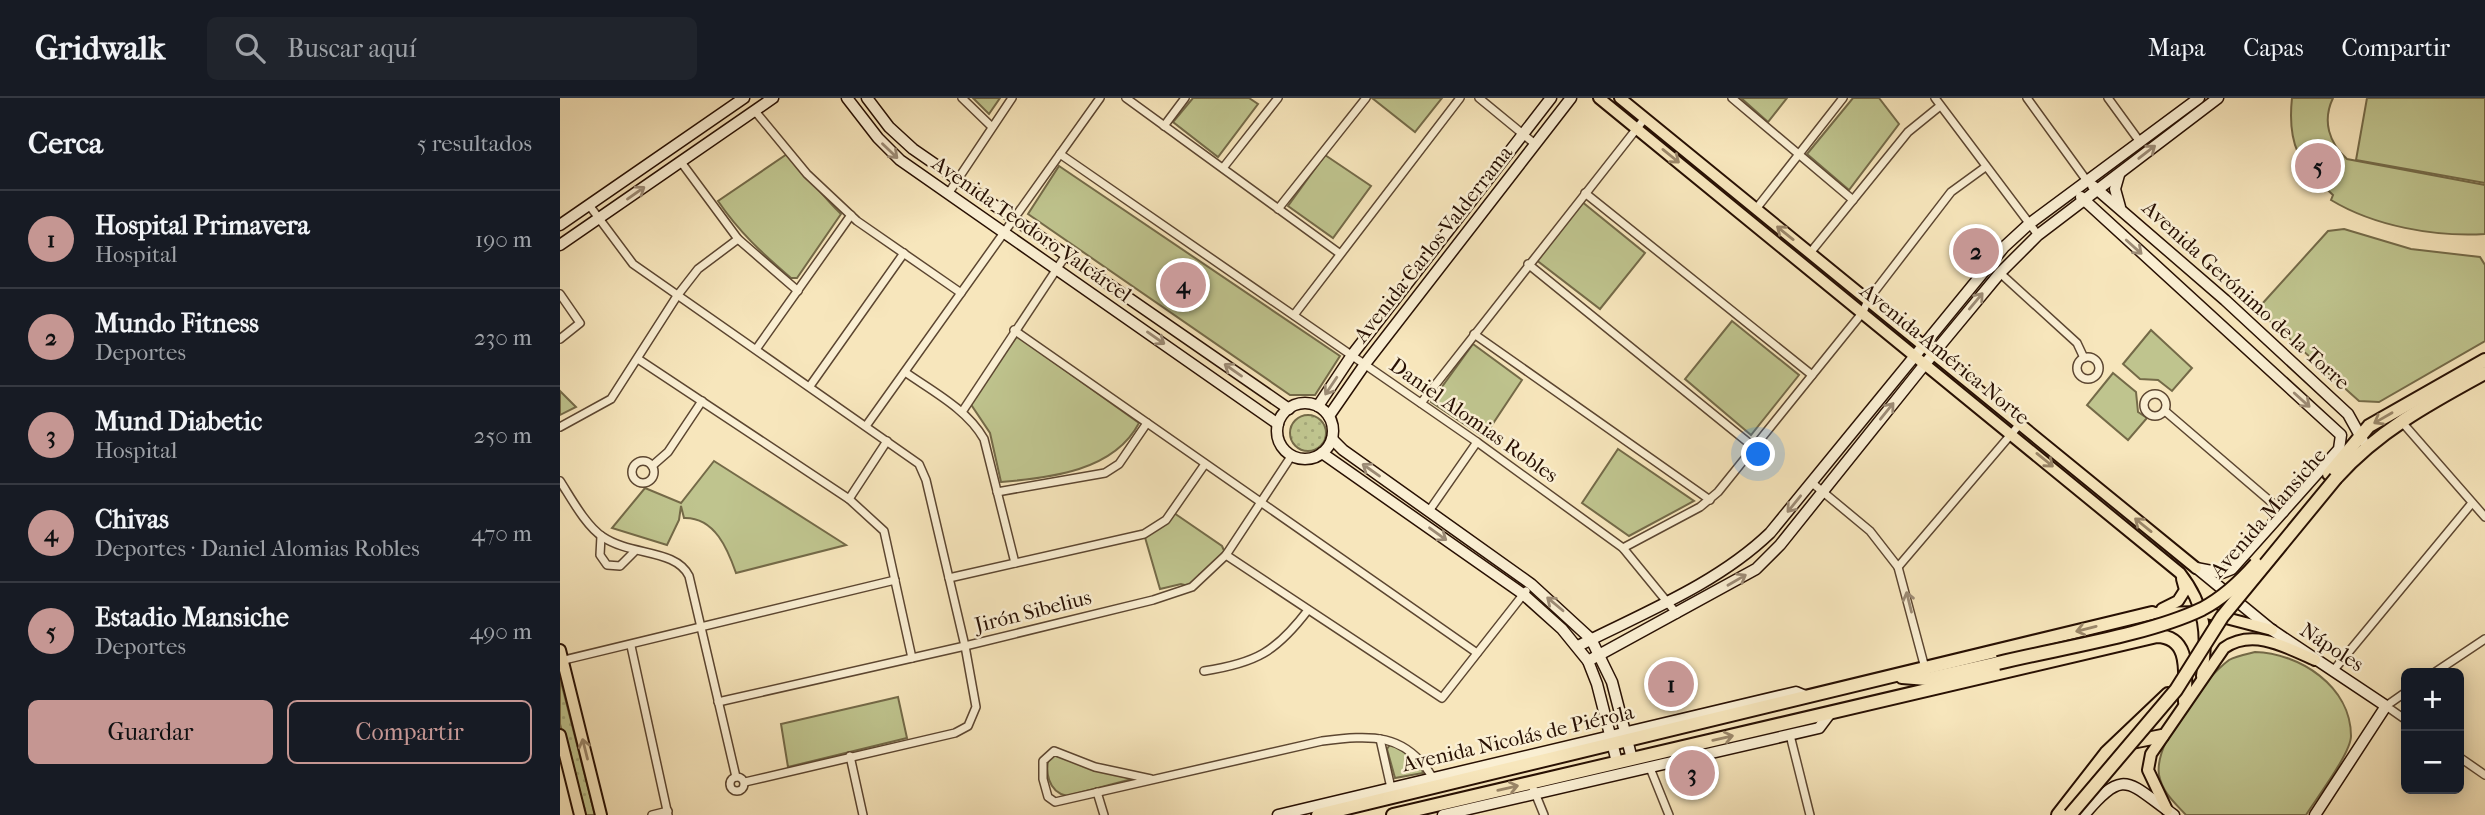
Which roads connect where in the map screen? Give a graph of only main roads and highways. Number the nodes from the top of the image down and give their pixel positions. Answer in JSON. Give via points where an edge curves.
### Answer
{"nodes":[{"id":1,"x":1599,"y":98,"type":"edge"},
{"id":2,"x":1620,"y":98,"type":"edge"},
{"id":3,"x":2485,"y":360,"type":"edge"},
{"id":4,"x":2485,"y":373,"type":"edge"},
{"id":5,"x":2015,"y":428,"type":"junction"},
{"id":6,"x":2072,"y":475,"type":"junction"},
{"id":7,"x":2332,"y":476,"type":"junction"},
{"id":8,"x":2196,"y":568,"type":"road end"},
{"id":9,"x":2180,"y":573,"type":"junction"},
{"id":10,"x":2203,"y":612,"type":"junction"},
{"id":11,"x":2152,"y":613,"type":"junction"},
{"id":12,"x":2272,"y":630,"type":"road end"},
{"id":13,"x":561,"y":657,"type":"edge"},
{"id":14,"x":2315,"y":660,"type":"road end"},
{"id":15,"x":2184,"y":675,"type":"junction"},
{"id":16,"x":1895,"y":676,"type":"junction"},
{"id":17,"x":2202,"y":677,"type":"junction"},
{"id":18,"x":2185,"y":702,"type":"junction"},
{"id":19,"x":560,"y":735,"type":"edge"},
{"id":20,"x":2162,"y":736,"type":"junction"},
{"id":21,"x":2107,"y":752,"type":"junction"},
{"id":22,"x":2170,"y":813,"type":"edge"},
{"id":23,"x":580,"y":815,"type":"edge"},
{"id":24,"x":601,"y":815,"type":"edge"},
{"id":25,"x":1318,"y":815,"type":"edge"},
{"id":26,"x":1394,"y":815,"type":"edge"},
{"id":27,"x":2058,"y":815,"type":"edge"},
{"id":28,"x":2070,"y":815,"type":"edge"}],
"edges":[{"from":1,"to":5,"type":"main road","name":"Avenida América Norte","one_way":true,"via":[[1924,364]]},
{"from":5,"to":2,"type":"main road","name":"Avenida América Norte","one_way":true,"via":[[1933,354]]},
{"from":3,"to":7,"type":"highway","name":"Avenida Mansiche","one_way":true,"via":[[2369,426]]},
{"from":4,"to":7,"type":"highway","name":"Avenida Mansiche","via":[[2401,421]]},
{"from":5,"to":6,"type":"main road","name":"Avenida América Norte"},
{"from":8,"to":6,"type":"main road","name":"Avenida América Norte","one_way":true},
{"from":6,"to":9,"type":"main road","name":"Avenida América Norte"},
{"from":7,"to":16,"type":"highway","name":"Avenida Mansiche","bridge":true,"via":[[2247,574],[2202,609],[2154,625],[1927,679]]},
{"from":7,"to":28,"type":"highway","name":"Avenida Mansiche","bridge":true,"via":[[2222,617],[2176,690]]},
{"from":9,"to":10,"type":"main road","name":"Avenida América Norte"},
{"from":9,"to":11,"type":"main road","via":[[2185,590],[2182,597]]},
{"from":10,"to":11,"type":"main road","name":"Avenida Nicolás de Piérola"},
{"from":10,"to":12,"type":"main road","name":"Avenida Nicolás de Piérola"},
{"from":10,"to":17,"type":"main road","name":"Avenida América Norte","via":[[2207,642]]},
{"from":11,"to":16,"type":"highway","name":"Avenida Nicolás de Piérola","one_way":true},
{"from":24,"to":13,"type":"main road","one_way":true},
{"from":14,"to":17,"type":"main road","via":[[2248,638],[2224,648]]},
{"from":15,"to":18,"type":"highway"},
{"from":15,"to":21,"type":"highway"},
{"from":26,"to":15,"type":"highway","one_way":true,"via":[[1533,788],[1617,762],[2157,636],[2171,638],[2180,646]]},
{"from":16,"to":25,"type":"highway","name":"Avenida Nicolás de Piérola","via":[[1612,740]]},
{"from":17,"to":18,"type":"main road"},
{"from":18,"to":20,"type":"main road"},
{"from":19,"to":23,"type":"main road"},
{"from":20,"to":21,"type":"highway"},
{"from":20,"to":22,"type":"main road","via":[[2148,770]]},
{"from":21,"to":27,"type":"highway"}]}
